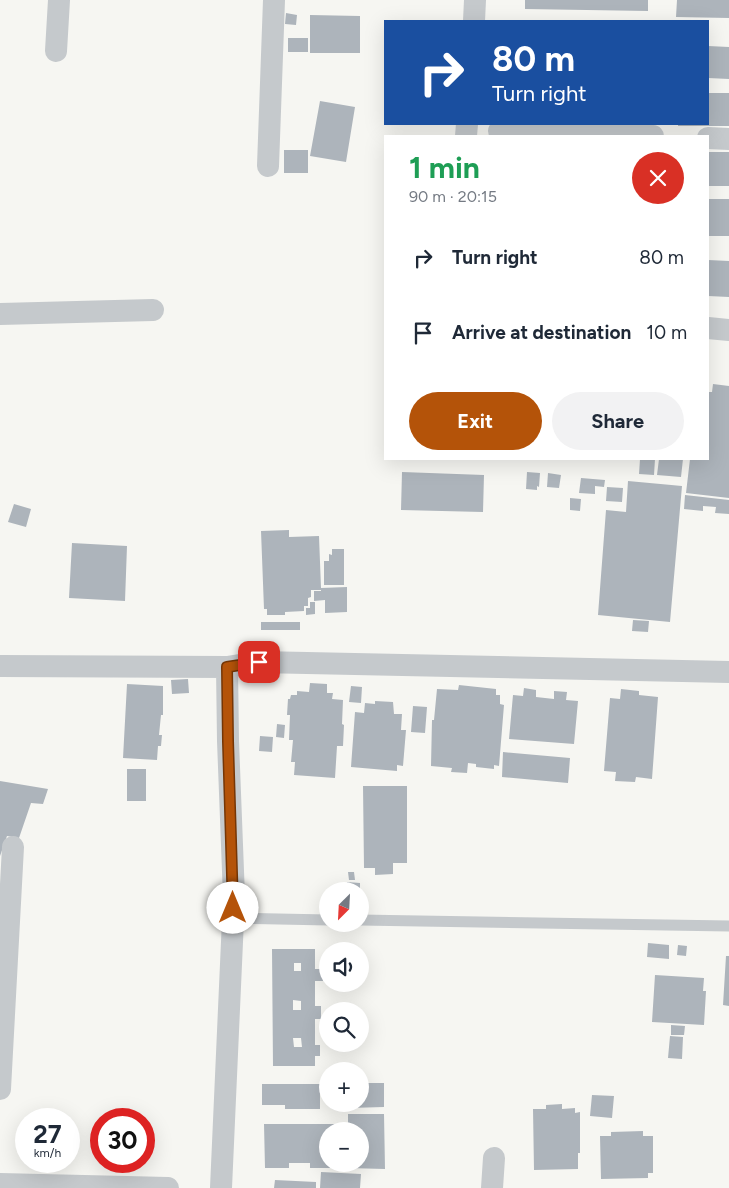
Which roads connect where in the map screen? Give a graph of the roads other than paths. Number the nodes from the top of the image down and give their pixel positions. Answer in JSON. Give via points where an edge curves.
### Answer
{"nodes":[{"id":1,"x":59,"y":0,"type":"edge"},
{"id":2,"x":274,"y":0,"type":"edge"},
{"id":3,"x":475,"y":0,"type":"edge"},
{"id":4,"x":474,"y":20,"type":"edge"},
{"id":5,"x":56,"y":51,"type":"dead end"},
{"id":6,"x":499,"y":132,"type":"dead end"},
{"id":7,"x":614,"y":135,"type":"edge"},
{"id":8,"x":709,"y":138,"type":"edge"},
{"id":9,"x":729,"y":139,"type":"edge"},
{"id":10,"x":268,"y":166,"type":"dead end"},
{"id":11,"x":153,"y":310,"type":"dead end"},
{"id":12,"x":0,"y":314,"type":"edge"},
{"id":13,"x":709,"y":328,"type":"edge"},
{"id":14,"x":729,"y":330,"type":"edge"},
{"id":15,"x":0,"y":666,"type":"edge"},
{"id":16,"x":227,"y":667,"type":"junction"},
{"id":17,"x":729,"y":672,"type":"edge"},
{"id":18,"x":13,"y":847,"type":"dead end"},
{"id":19,"x":233,"y":918,"type":"junction"},
{"id":20,"x":319,"y":920,"type":"edge"},
{"id":21,"x":369,"y":920,"type":"edge"},
{"id":22,"x":729,"y":926,"type":"edge"},
{"id":23,"x":0,"y":1089,"type":"edge"},
{"id":24,"x":494,"y":1158,"type":"dead end"},
{"id":25,"x":0,"y":1184,"type":"edge"},
{"id":26,"x":168,"y":1188,"type":"edge"},
{"id":27,"x":221,"y":1188,"type":"edge"},
{"id":28,"x":492,"y":1188,"type":"edge"}],
"edges":[{"from":1,"to":5,"type":"street"},
{"from":2,"to":10,"type":"street"},
{"from":3,"to":4,"type":"street"},
{"from":6,"to":7,"type":"street"},
{"from":8,"to":9,"type":"street"},
{"from":11,"to":12,"type":"street"},
{"from":13,"to":14,"type":"street"},
{"from":15,"to":16,"type":"street"},
{"from":16,"to":17,"type":"street","via":[[276,662]]},
{"from":16,"to":19,"type":"street"},
{"from":18,"to":23,"type":"street"},
{"from":19,"to":20,"type":"lane"},
{"from":19,"to":27,"type":"street"},
{"from":21,"to":22,"type":"lane"},
{"from":24,"to":28,"type":"street"},
{"from":25,"to":26,"type":"street"}]}
